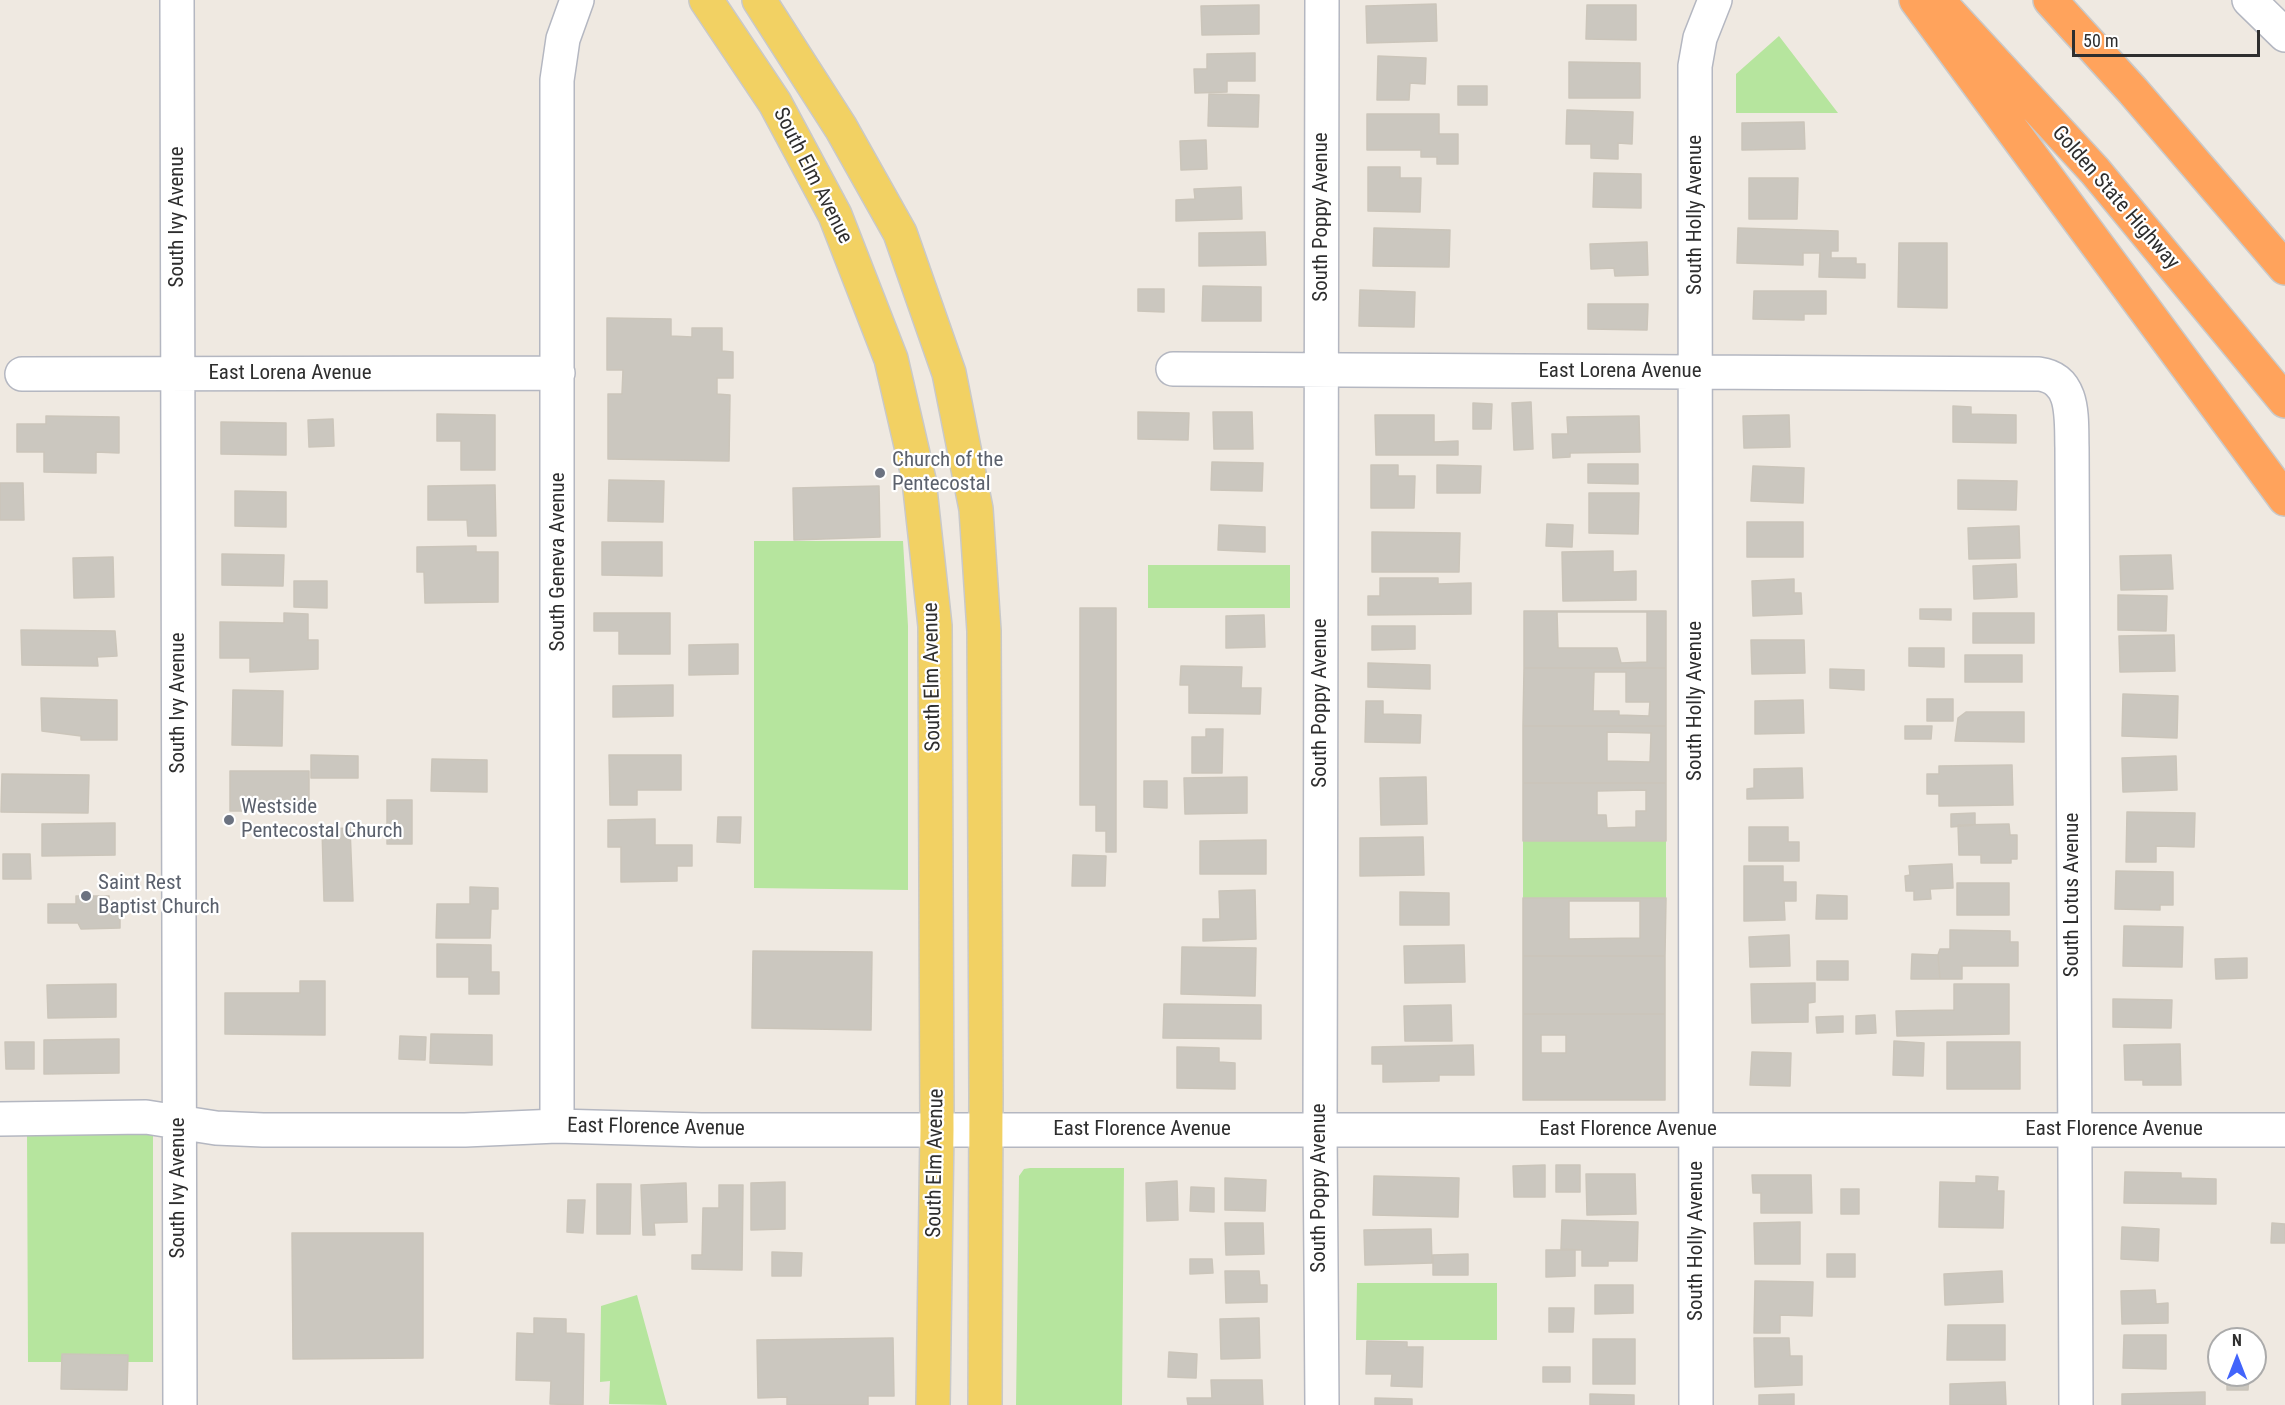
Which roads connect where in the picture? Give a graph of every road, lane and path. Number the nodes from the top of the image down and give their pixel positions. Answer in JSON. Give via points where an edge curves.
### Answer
{"nodes":[{"id":1,"x":177,"y":0,"type":"edge"},
{"id":2,"x":577,"y":0,"type":"edge"},
{"id":3,"x":706,"y":0,"type":"edge"},
{"id":4,"x":759,"y":0,"type":"edge"},
{"id":5,"x":1322,"y":0,"type":"edge"},
{"id":6,"x":1715,"y":0,"type":"edge"},
{"id":7,"x":1916,"y":0,"type":"edge"},
{"id":8,"x":1938,"y":0,"type":"edge"},
{"id":9,"x":2050,"y":0,"type":"edge"},
{"id":10,"x":2249,"y":0,"type":"edge"},
{"id":11,"x":2285,"y":35,"type":"edge"},
{"id":12,"x":2133,"y":91,"type":"junction"},
{"id":13,"x":2285,"y":239,"type":"edge"},
{"id":14,"x":2285,"y":268,"type":"edge"},
{"id":15,"x":1173,"y":369,"type":"dead end"},
{"id":16,"x":1322,"y":371,"type":"junction"},
{"id":17,"x":1696,"y":372,"type":"junction"},
{"id":18,"x":558,"y":373,"type":"junction"},
{"id":19,"x":22,"y":374,"type":"dead end"},
{"id":20,"x":179,"y":374,"type":"junction"},
{"id":21,"x":2063,"y":386,"type":"joint"},
{"id":22,"x":2285,"y":401,"type":"edge"},
{"id":23,"x":2285,"y":499,"type":"edge"},
{"id":24,"x":0,"y":1119,"type":"edge"},
{"id":25,"x":178,"y":1121,"type":"junction"},
{"id":26,"x":557,"y":1126,"type":"junction"},
{"id":27,"x":937,"y":1130,"type":"junction"},
{"id":28,"x":986,"y":1130,"type":"junction"},
{"id":29,"x":1320,"y":1130,"type":"junction"},
{"id":30,"x":1697,"y":1130,"type":"junction"},
{"id":31,"x":2073,"y":1130,"type":"junction"},
{"id":32,"x":2285,"y":1130,"type":"edge"},
{"id":33,"x":180,"y":1405,"type":"edge"},
{"id":34,"x":933,"y":1405,"type":"edge"},
{"id":35,"x":984,"y":1405,"type":"edge"},
{"id":36,"x":1322,"y":1405,"type":"edge"},
{"id":37,"x":1696,"y":1405,"type":"edge"},
{"id":38,"x":2076,"y":1405,"type":"edge"}],
"edges":[{"from":1,"to":20,"type":"street","name":"South Ivy Avenue"},
{"from":2,"to":18,"type":"street","name":"South Geneva Avenue","via":[[563,39],[557,80]]},
{"from":3,"to":27,"type":"main road","name":"South Elm Avenue","via":[[776,103],[832,208],[891,359],[919,480],[935,626]]},
{"from":4,"to":28,"type":"main road","name":"South Elm Avenue","via":[[841,128],[900,233],[949,373],[972,486],[984,631]]},
{"from":5,"to":16,"type":"street","name":"South Poppy Avenue"},
{"from":6,"to":17,"type":"street","name":"South Holly Avenue","via":[[1700,38],[1695,66]]},
{"from":7,"to":23,"type":"highway"},
{"from":8,"to":22,"type":"highway","name":"Golden State Highway","via":[[2095,171]]},
{"from":9,"to":12,"type":"highway"},
{"from":10,"to":11,"type":"street"},
{"from":12,"to":13,"type":"highway"},
{"from":12,"to":14,"type":"highway"},
{"from":15,"to":16,"type":"street","name":"East Lorena Avenue"},
{"from":16,"to":17,"type":"street","name":"East Lorena Avenue"},
{"from":16,"to":29,"type":"street","name":"South Poppy Avenue"},
{"from":17,"to":21,"type":"street","name":"East Lorena Avenue","via":[[2039,374],[2048,375]]},
{"from":17,"to":30,"type":"street","name":"South Holly Avenue"},
{"from":18,"to":20,"type":"street","name":"East Lorena Avenue"},
{"from":18,"to":26,"type":"street","name":"South Geneva Avenue"},
{"from":19,"to":20,"type":"street","name":"East Lorena Avenue"},
{"from":20,"to":25,"type":"street","name":"South Ivy Avenue"},
{"from":21,"to":31,"type":"street","name":"South Lotus Avenue","via":[[2071,404],[2072,448]]},
{"from":24,"to":25,"type":"street","name":"East Florence Avenue","via":[[146,1117]]},
{"from":25,"to":26,"type":"street","name":"East Florence Avenue","via":[[216,1128],[264,1130]]},
{"from":25,"to":33,"type":"street","name":"South Ivy Avenue"},
{"from":26,"to":27,"type":"street","name":"East Florence Avenue"},
{"from":27,"to":28,"type":"street","name":"East Florence Avenue"},
{"from":27,"to":34,"type":"main road","name":"South Elm Avenue"},
{"from":28,"to":29,"type":"street","name":"East Florence Avenue"},
{"from":28,"to":35,"type":"main road","name":"South Elm Avenue"},
{"from":29,"to":30,"type":"street","name":"East Florence Avenue"},
{"from":29,"to":36,"type":"street","name":"South Poppy Avenue"},
{"from":30,"to":31,"type":"street","name":"East Florence Avenue"},
{"from":30,"to":37,"type":"street","name":"South Holly Avenue"},
{"from":31,"to":32,"type":"street","name":"East Florence Avenue"},
{"from":31,"to":38,"type":"street","name":"South Lotus Avenue"}]}
